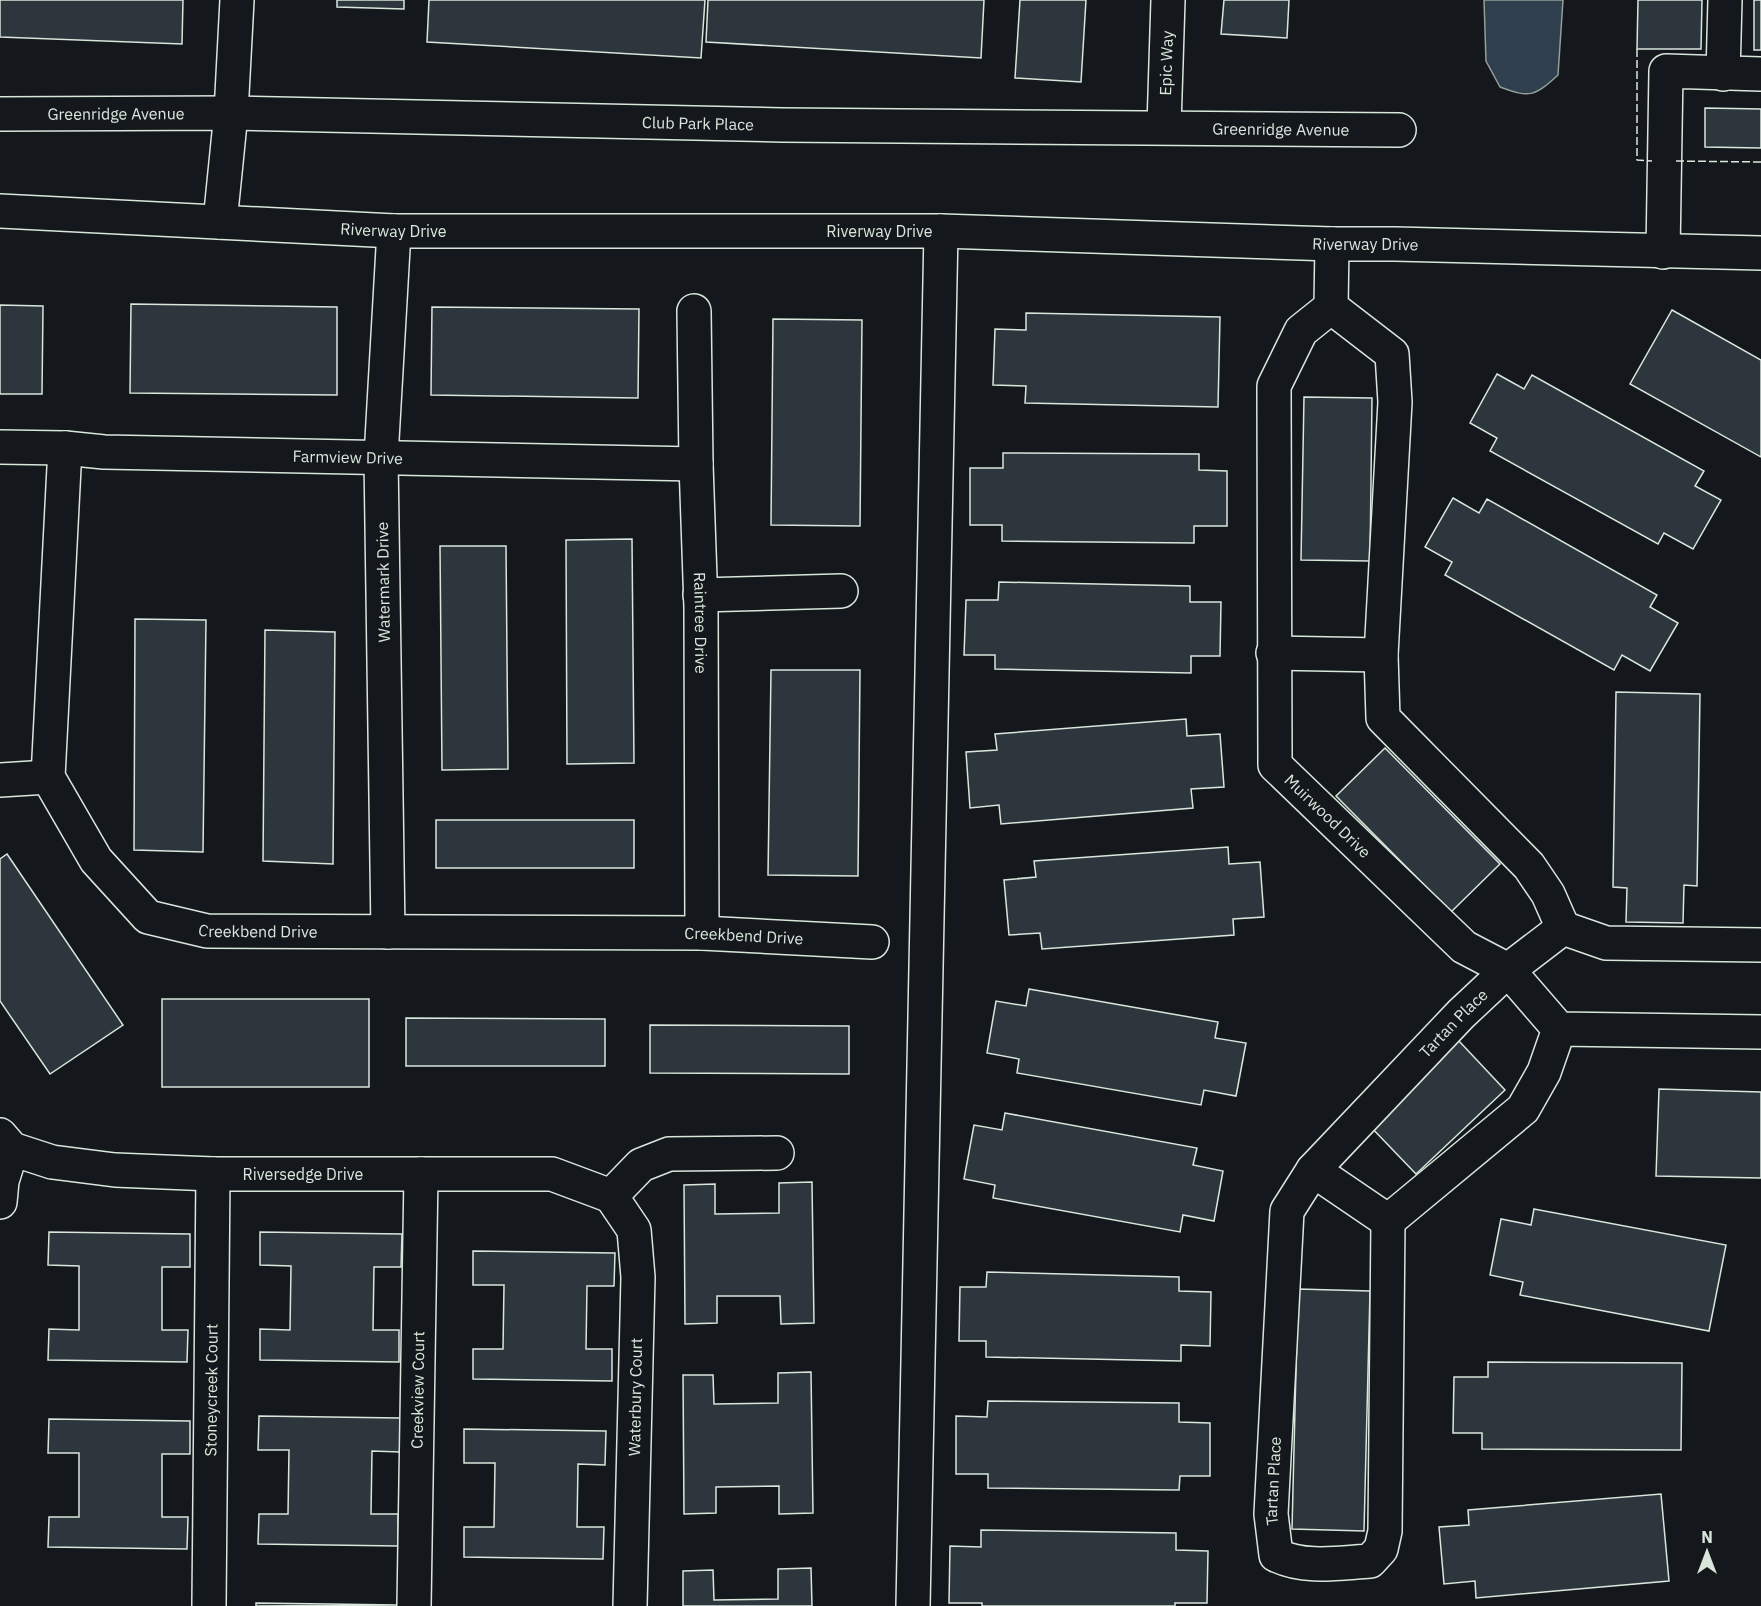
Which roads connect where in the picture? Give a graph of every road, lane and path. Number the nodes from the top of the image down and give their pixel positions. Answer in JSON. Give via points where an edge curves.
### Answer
{"nodes":[{"id":1,"x":237,"y":0,"type":"edge"},
{"id":2,"x":1168,"y":0,"type":"edge"},
{"id":3,"x":1725,"y":0,"type":"edge"},
{"id":4,"x":1723,"y":74,"type":"junction"},
{"id":5,"x":1761,"y":74,"type":"edge"},
{"id":6,"x":231,"y":113,"type":"junction"},
{"id":7,"x":0,"y":114,"type":"edge"},
{"id":8,"x":1164,"y":126,"type":"junction"},
{"id":9,"x":1399,"y":130,"type":"dead end"},
{"id":10,"x":0,"y":211,"type":"edge"},
{"id":11,"x":220,"y":222,"type":"junction"},
{"id":12,"x":394,"y":231,"type":"junction"},
{"id":13,"x":941,"y":231,"type":"junction"},
{"id":14,"x":1332,"y":244,"type":"junction"},
{"id":15,"x":1663,"y":252,"type":"junction"},
{"id":16,"x":1761,"y":253,"type":"edge"},
{"id":17,"x":1331,"y":307,"type":"junction"},
{"id":18,"x":694,"y":311,"type":"dead end"},
{"id":19,"x":0,"y":447,"type":"edge"},
{"id":20,"x":64,"y":448,"type":"junction"},
{"id":21,"x":381,"y":457,"type":"junction"},
{"id":22,"x":696,"y":464,"type":"junction"},
{"id":23,"x":842,"y":591,"type":"dead end"},
{"id":24,"x":700,"y":595,"type":"junction"},
{"id":25,"x":1274,"y":652,"type":"junction"},
{"id":26,"x":1381,"y":655,"type":"junction"},
{"id":27,"x":48,"y":777,"type":"junction"},
{"id":28,"x":0,"y":780,"type":"edge"},
{"id":29,"x":1563,"y":928,"type":"junction"},
{"id":30,"x":388,"y":932,"type":"junction"},
{"id":31,"x":702,"y":933,"type":"junction"},
{"id":32,"x":872,"y":942,"type":"dead end"},
{"id":33,"x":1761,"y":945,"type":"edge"},
{"id":34,"x":1508,"y":970,"type":"junction"},
{"id":35,"x":1559,"y":1029,"type":"junction"},
{"id":36,"x":1761,"y":1032,"type":"edge"},
{"id":37,"x":6,"y":1142,"type":"edge"},
{"id":38,"x":777,"y":1153,"type":"dead end"},
{"id":39,"x":1313,"y":1170,"type":"junction"},
{"id":40,"x":213,"y":1174,"type":"junction"},
{"id":41,"x":421,"y":1174,"type":"junction"},
{"id":42,"x":611,"y":1196,"type":"junction"},
{"id":43,"x":0,"y":1202,"type":"edge"},
{"id":44,"x":1388,"y":1221,"type":"junction"},
{"id":45,"x":209,"y":1606,"type":"edge"},
{"id":46,"x":414,"y":1606,"type":"edge"},
{"id":47,"x":630,"y":1606,"type":"edge"},
{"id":48,"x":913,"y":1606,"type":"edge"}],
"edges":[{"from":1,"to":6,"type":"street"},
{"from":2,"to":8,"type":"street","name":"Epic Way"},
{"from":3,"to":4,"type":"street"},
{"from":4,"to":5,"type":"street"},
{"from":4,"to":15,"type":"street","via":[[1666,71]]},
{"from":6,"to":7,"type":"street","name":"Greenridge Avenue"},
{"from":6,"to":8,"type":"street","name":"Club Park Place","via":[[782,125]]},
{"from":6,"to":11,"type":"street"},
{"from":8,"to":9,"type":"street","name":"Greenridge Avenue"},
{"from":10,"to":11,"type":"street","name":"Riverway Drive"},
{"from":11,"to":12,"type":"street","name":"Riverway Drive"},
{"from":12,"to":13,"type":"street","name":"Riverway Drive"},
{"from":12,"to":21,"type":"street","name":"Watermark Drive"},
{"from":13,"to":14,"type":"street","name":"Riverway Drive"},
{"from":13,"to":48,"type":"street"},
{"from":14,"to":15,"type":"street","name":"Riverway Drive"},
{"from":14,"to":17,"type":"street"},
{"from":15,"to":16,"type":"street","name":"Riverway Drive"},
{"from":17,"to":25,"type":"street","name":"Muirwood Drive","via":[[1301,332],[1274,386]]},
{"from":17,"to":26,"type":"street","via":[[1392,354],[1395,402]]},
{"from":18,"to":22,"type":"street","name":"Raintree Drive"},
{"from":19,"to":20,"type":"street","name":"Farmview Drive"},
{"from":20,"to":21,"type":"street","name":"Farmview Drive"},
{"from":20,"to":27,"type":"street"},
{"from":21,"to":22,"type":"street","name":"Farmview Drive"},
{"from":21,"to":30,"type":"street","name":"Watermark Drive"},
{"from":22,"to":24,"type":"street","name":"Raintree Drive"},
{"from":23,"to":24,"type":"street"},
{"from":24,"to":31,"type":"street","name":"Raintree Drive"},
{"from":25,"to":26,"type":"street"},
{"from":25,"to":34,"type":"street","name":"Muirwood Drive","via":[[1275,765],[1464,947]]},
{"from":26,"to":29,"type":"street","via":[[1383,718],[1529,866],[1548,894]]},
{"from":27,"to":28,"type":"street"},
{"from":27,"to":30,"type":"street","name":"Creekbend Drive","via":[[96,860],[148,917],[207,931]]},
{"from":29,"to":33,"type":"street","via":[[1606,943]]},
{"from":29,"to":34,"type":"street"},
{"from":30,"to":31,"type":"street","name":"Creekbend Drive"},
{"from":31,"to":32,"type":"street","name":"Creekbend Drive"},
{"from":34,"to":35,"type":"street"},
{"from":34,"to":39,"type":"street","name":"Tartan Place"},
{"from":35,"to":36,"type":"street"},
{"from":35,"to":44,"type":"street","via":[[1544,1072],[1523,1109]]},
{"from":37,"to":40,"type":"street","name":"Riversedge Drive","via":[[52,1162],[115,1170]]},
{"from":37,"to":43,"type":"street"},
{"from":38,"to":42,"type":"street","via":[[669,1154],[641,1165]]},
{"from":39,"to":44,"type":"street"},
{"from":39,"to":44,"type":"street","name":"Tartan Place","via":[[1287,1211],[1271,1514],[1276,1555],[1289,1561],[1370,1562],[1381,1549],[1385,1531]]},
{"from":40,"to":41,"type":"street","name":"Riversedge Drive"},
{"from":40,"to":45,"type":"street","name":"Stoneycreek Court"},
{"from":41,"to":42,"type":"street","name":"Riversedge Drive","via":[[552,1174]]},
{"from":41,"to":46,"type":"street","name":"Creekview Court"},
{"from":42,"to":47,"type":"street","name":"Waterbury Court","via":[[634,1230],[638,1277]]}]}
